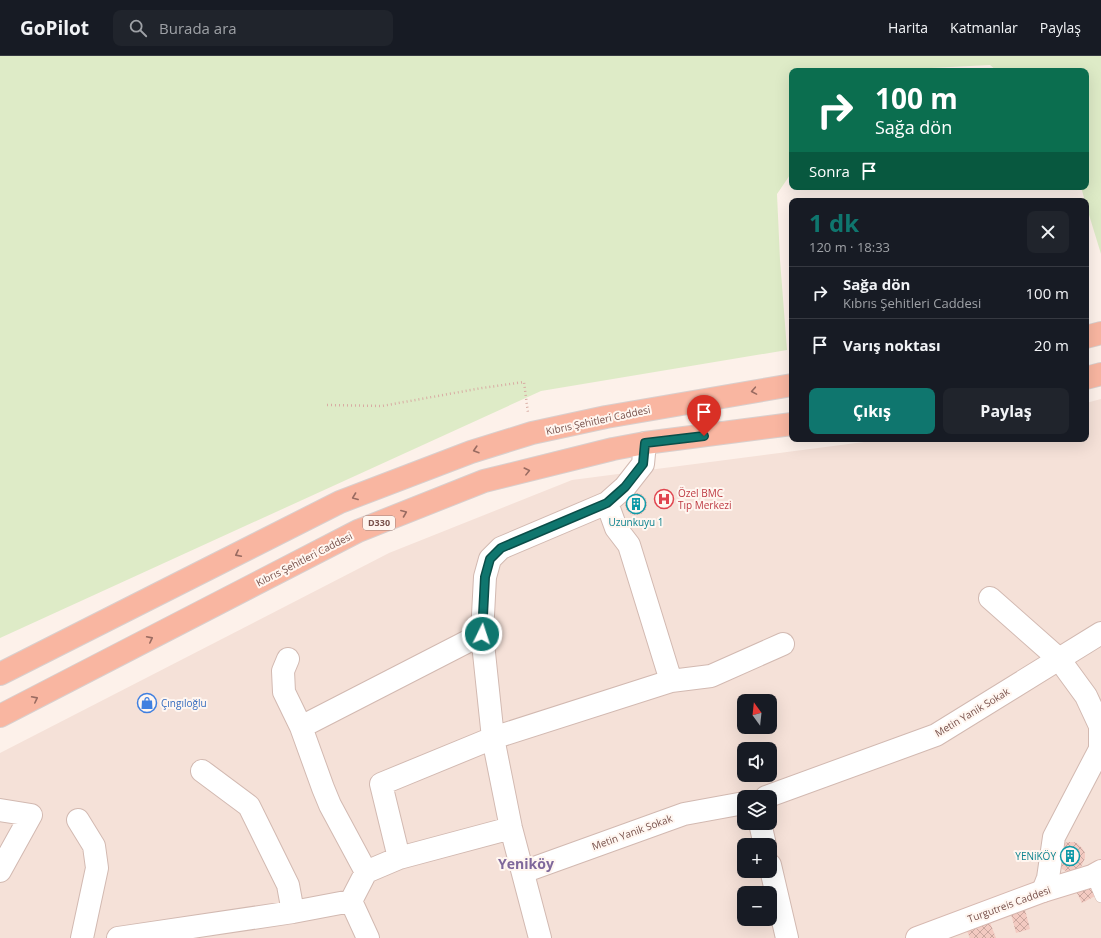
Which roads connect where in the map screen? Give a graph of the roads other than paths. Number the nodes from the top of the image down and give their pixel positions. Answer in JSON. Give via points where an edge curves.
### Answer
{"nodes":[{"id":1,"x":1101,"y":333,"type":"edge"},
{"id":2,"x":1089,"y":336,"type":"edge"},
{"id":3,"x":1101,"y":374,"type":"edge"},
{"id":4,"x":1089,"y":377,"type":"edge"},
{"id":5,"x":789,"y":385,"type":"edge"},
{"id":6,"x":789,"y":424,"type":"edge"},
{"id":7,"x":645,"y":443,"type":"junction"},
{"id":8,"x":607,"y":503,"type":"junction"},
{"id":9,"x":990,"y":598,"type":"dead end"},
{"id":10,"x":1101,"y":632,"type":"edge"},
{"id":11,"x":482,"y":634,"type":"junction"},
{"id":12,"x":783,"y":644,"type":"dead end"},
{"id":13,"x":288,"y":659,"type":"dead end"},
{"id":14,"x":1058,"y":659,"type":"junction"},
{"id":15,"x":0,"y":674,"type":"edge"},
{"id":16,"x":671,"y":681,"type":"junction"},
{"id":17,"x":0,"y":716,"type":"edge"},
{"id":18,"x":301,"y":727,"type":"junction"},
{"id":19,"x":494,"y":738,"type":"junction"},
{"id":20,"x":202,"y":771,"type":"dead end"},
{"id":21,"x":777,"y":793,"type":"edge"},
{"id":22,"x":737,"y":804,"type":"edge"},
{"id":23,"x":0,"y":810,"type":"edge"},
{"id":24,"x":78,"y":820,"type":"dead end"},
{"id":25,"x":511,"y":828,"type":"junction"},
{"id":26,"x":399,"y":858,"type":"junction"},
{"id":27,"x":0,"y":871,"type":"edge"},
{"id":28,"x":366,"y":872,"type":"junction"},
{"id":29,"x":523,"y":872,"type":"junction"},
{"id":30,"x":1096,"y":873,"type":"edge"},
{"id":31,"x":773,"y":878,"type":"edge"},
{"id":32,"x":1043,"y":891,"type":"junction"},
{"id":33,"x":1101,"y":897,"type":"edge"},
{"id":34,"x":351,"y":901,"type":"junction"},
{"id":35,"x":293,"y":912,"type":"junction"},
{"id":36,"x":82,"y":938,"type":"edge"},
{"id":37,"x":118,"y":938,"type":"edge"},
{"id":38,"x":368,"y":938,"type":"edge"},
{"id":39,"x":540,"y":938,"type":"edge"},
{"id":40,"x":787,"y":938,"type":"edge"},
{"id":41,"x":917,"y":938,"type":"edge"}],
"edges":[{"from":1,"to":2,"type":"highway"},
{"from":3,"to":4,"type":"highway"},
{"from":5,"to":15,"type":"highway","name":"Kıbrıs Şehitleri Caddesi","one_way":true,"via":[[606,416],[471,452],[340,502]]},
{"from":6,"to":7,"type":"highway","name":"Kıbrıs Şehitleri Caddesi","number":"D330"},
{"from":7,"to":8,"type":"street","via":[[643,464],[625,487]]},
{"from":17,"to":7,"type":"highway","name":"Kıbrıs Şehitleri Caddesi","number":"D330","one_way":true,"via":[[358,531],[484,482]]},
{"from":8,"to":11,"type":"street","via":[[501,548],[490,559],[485,577]]},
{"from":8,"to":16,"type":"street","via":[[616,528],[629,545]]},
{"from":9,"to":14,"type":"street"},
{"from":10,"to":14,"type":"street","name":"Metin Yanik Sokak"},
{"from":11,"to":18,"type":"street"},
{"from":11,"to":19,"type":"street"},
{"from":12,"to":16,"type":"street","via":[[711,676]]},
{"from":13,"to":18,"type":"street","via":[[283,671],[284,692]]},
{"from":14,"to":21,"type":"street","name":"Metin Yanik Sokak","via":[[936,735]]},
{"from":14,"to":32,"type":"street","via":[[1086,696],[1100,726],[1100,749],[1054,837],[1048,878]]},
{"from":16,"to":19,"type":"street"},
{"from":18,"to":28,"type":"street","via":[[330,805]]},
{"from":19,"to":25,"type":"street"},
{"from":19,"to":26,"type":"street","via":[[381,784]]},
{"from":20,"to":35,"type":"street","via":[[249,806],[288,885]]},
{"from":22,"to":29,"type":"street","name":"Metin Yanik Sokak","via":[[684,814]]},
{"from":23,"to":27,"type":"street","via":[[31,815]]},
{"from":24,"to":36,"type":"street","via":[[94,846],[97,868]]},
{"from":25,"to":26,"type":"street"},
{"from":25,"to":29,"type":"street"},
{"from":26,"to":28,"type":"street"},
{"from":28,"to":34,"type":"street"},
{"from":29,"to":39,"type":"street"},
{"from":30,"to":32,"type":"street","name":"Turgutreis Caddesi"},
{"from":30,"to":33,"type":"lane"},
{"from":31,"to":40,"type":"street"},
{"from":32,"to":41,"type":"street","name":"Turgutreis Caddesi"},
{"from":34,"to":35,"type":"street"},
{"from":34,"to":38,"type":"street"},
{"from":35,"to":37,"type":"street"}]}
